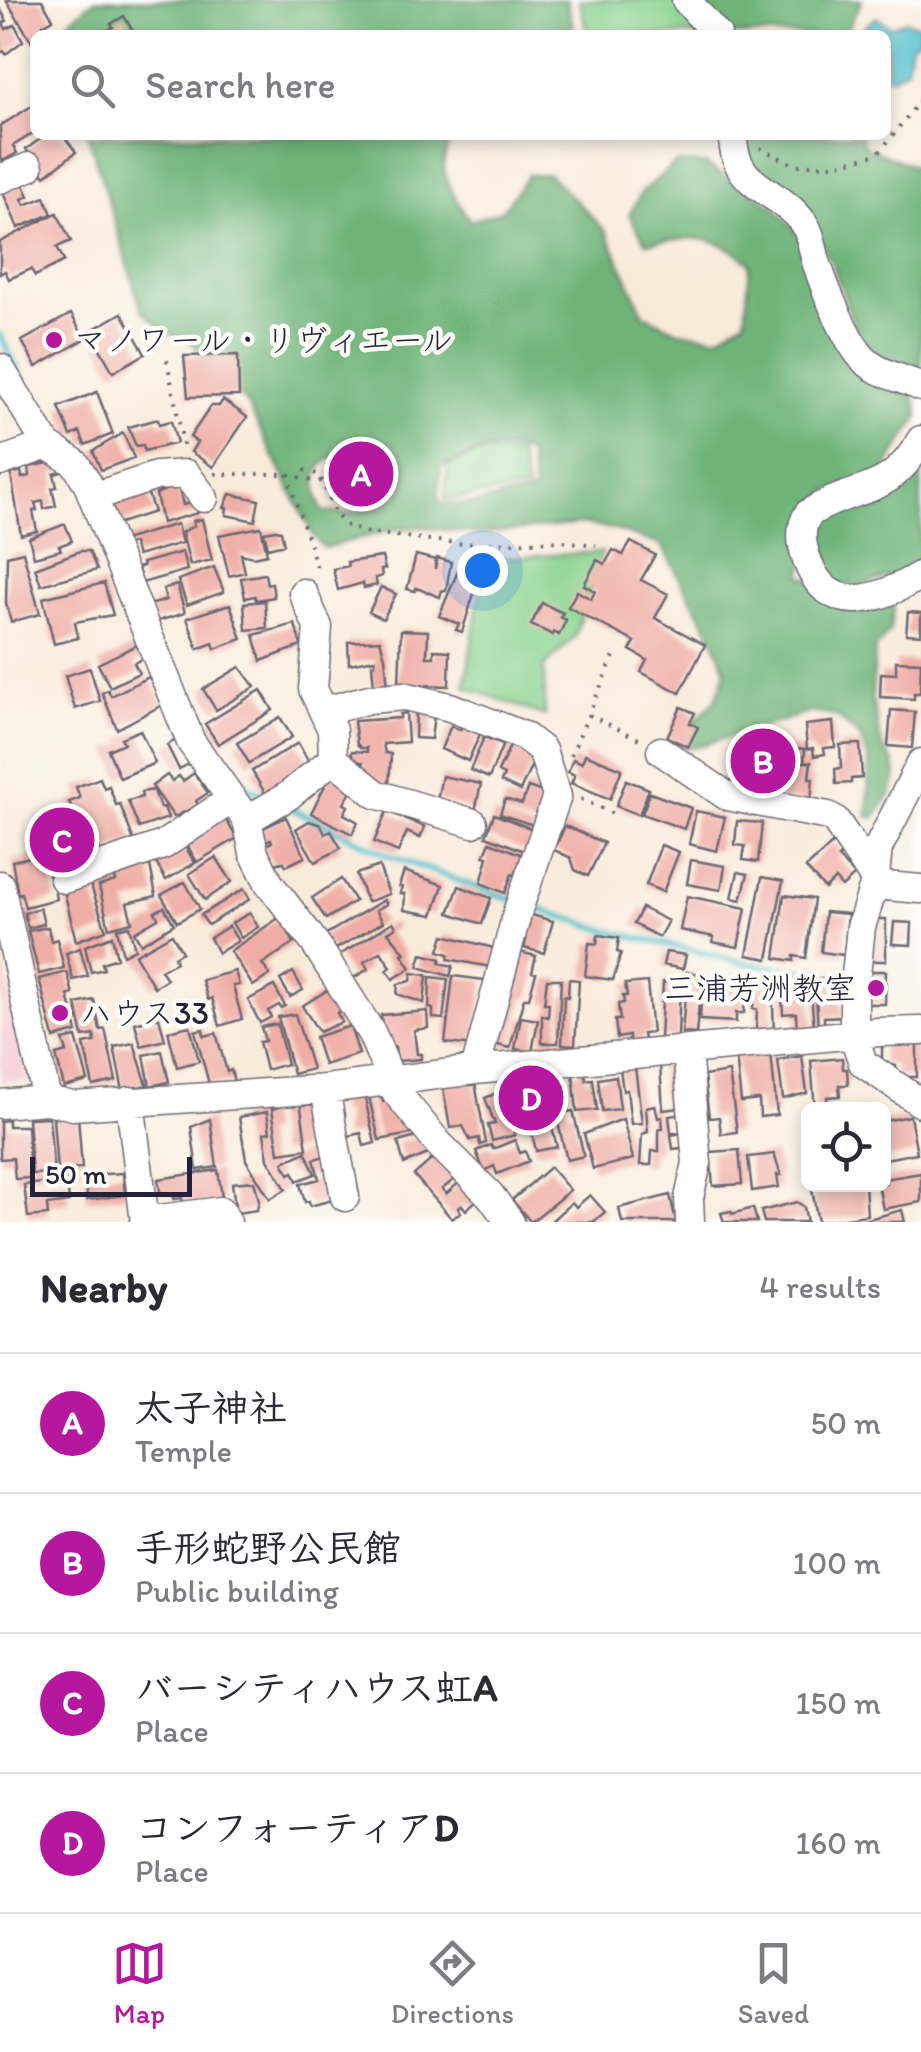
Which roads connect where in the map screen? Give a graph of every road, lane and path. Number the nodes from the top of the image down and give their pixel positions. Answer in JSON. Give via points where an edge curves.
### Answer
{"nodes":[{"id":1,"x":686,"y":0,"type":"edge"},
{"id":2,"x":713,"y":30,"type":"edge"},
{"id":3,"x":921,"y":99,"type":"edge"},
{"id":4,"x":891,"y":137,"type":"edge"},
{"id":5,"x":744,"y":140,"type":"edge"},
{"id":6,"x":889,"y":140,"type":"edge"},
{"id":7,"x":29,"y":167,"type":"dead end"},
{"id":8,"x":0,"y":179,"type":"edge"},
{"id":9,"x":167,"y":360,"type":"dead end"},
{"id":10,"x":0,"y":368,"type":"edge"},
{"id":11,"x":921,"y":387,"type":"edge"},
{"id":12,"x":921,"y":440,"type":"edge"},
{"id":13,"x":47,"y":446,"type":"junction"},
{"id":14,"x":0,"y":462,"type":"edge"},
{"id":15,"x":304,"y":470,"type":"dead end"},
{"id":16,"x":350,"y":473,"type":"dead end"},
{"id":17,"x":186,"y":474,"type":"junction"},
{"id":18,"x":287,"y":474,"type":"junction"},
{"id":19,"x":323,"y":480,"type":"junction"},
{"id":20,"x":93,"y":497,"type":"junction"},
{"id":21,"x":204,"y":498,"type":"dead end"},
{"id":22,"x":596,"y":544,"type":"dead end"},
{"id":23,"x":921,"y":575,"type":"edge"},
{"id":24,"x":312,"y":584,"type":"joint"},
{"id":25,"x":616,"y":651,"type":"dead end"},
{"id":26,"x":324,"y":711,"type":"junction"},
{"id":27,"x":588,"y":714,"type":"junction"},
{"id":28,"x":579,"y":736,"type":"dead end"},
{"id":29,"x":661,"y":750,"type":"joint"},
{"id":30,"x":333,"y":759,"type":"junction"},
{"id":31,"x":921,"y":762,"type":"edge"},
{"id":32,"x":558,"y":790,"type":"junction"},
{"id":33,"x":258,"y":807,"type":"junction"},
{"id":34,"x":613,"y":814,"type":"dead end"},
{"id":35,"x":473,"y":823,"type":"dead end"},
{"id":36,"x":64,"y":879,"type":"dead end"},
{"id":37,"x":874,"y":882,"type":"junction"},
{"id":38,"x":0,"y":885,"type":"edge"},
{"id":39,"x":921,"y":889,"type":"edge"},
{"id":40,"x":921,"y":1031,"type":"edge"},
{"id":41,"x":854,"y":1036,"type":"junction"},
{"id":42,"x":687,"y":1050,"type":"junction"},
{"id":43,"x":475,"y":1070,"type":"junction"},
{"id":44,"x":390,"y":1078,"type":"junction"},
{"id":45,"x":326,"y":1089,"type":"junction"},
{"id":46,"x":47,"y":1100,"type":"junction"},
{"id":47,"x":130,"y":1102,"type":"junction"},
{"id":48,"x":921,"y":1103,"type":"edge"},
{"id":49,"x":0,"y":1104,"type":"edge"},
{"id":50,"x":345,"y":1197,"type":"dead end"},
{"id":51,"x":224,"y":1216,"type":"edge"},
{"id":52,"x":144,"y":1222,"type":"edge"},
{"id":53,"x":510,"y":1222,"type":"edge"},
{"id":54,"x":690,"y":1222,"type":"edge"}],
"edges":[{"from":1,"to":2,"type":"street"},
{"from":3,"to":4,"type":"path"},
{"from":5,"to":6,"type":"path","via":[[796,165],[834,165],[878,154]]},
{"from":5,"to":11,"type":"street","via":[[733,156],[749,182],[806,227],[818,270],[858,353],[880,371]]},
{"from":7,"to":8,"type":"street"},
{"from":9,"to":17,"type":"path"},
{"from":10,"to":13,"type":"street"},
{"from":12,"to":23,"type":"street","via":[[898,474],[809,512],[802,530],[812,574],[833,596],[862,599]]},
{"from":13,"to":14,"type":"street"},
{"from":13,"to":20,"type":"street","via":[[75,463]]},
{"from":15,"to":19,"type":"path"},
{"from":16,"to":19,"type":"path"},
{"from":17,"to":18,"type":"path"},
{"from":17,"to":20,"type":"street","via":[[156,476]]},
{"from":17,"to":21,"type":"street"},
{"from":18,"to":19,"type":"path"},
{"from":18,"to":24,"type":"path"},
{"from":19,"to":22,"type":"path","via":[[335,514],[364,532],[464,544]]},
{"from":20,"to":33,"type":"street","via":[[190,742]]},
{"from":24,"to":26,"type":"street","via":[[318,627],[313,688]]},
{"from":25,"to":27,"type":"path"},
{"from":26,"to":30,"type":"street"},
{"from":26,"to":32,"type":"street","via":[[389,696],[450,708],[538,744]]},
{"from":27,"to":28,"type":"path"},
{"from":27,"to":29,"type":"path"},
{"from":29,"to":37,"type":"street","via":[[727,796],[835,820]]},
{"from":30,"to":33,"type":"street"},
{"from":30,"to":35,"type":"street","via":[[376,794]]},
{"from":31,"to":37,"type":"street","via":[[881,840]]},
{"from":32,"to":34,"type":"path"},
{"from":32,"to":43,"type":"street"},
{"from":33,"to":36,"type":"street"},
{"from":33,"to":44,"type":"street","via":[[254,853],[268,883],[372,1034]]},
{"from":37,"to":39,"type":"street"},
{"from":37,"to":41,"type":"street","via":[[858,946]]},
{"from":38,"to":46,"type":"street"},
{"from":40,"to":41,"type":"street"},
{"from":41,"to":42,"type":"street"},
{"from":41,"to":48,"type":"street","via":[[862,1063]]},
{"from":42,"to":43,"type":"street"},
{"from":42,"to":54,"type":"street","via":[[697,1163]]},
{"from":43,"to":44,"type":"street"},
{"from":44,"to":45,"type":"street"},
{"from":44,"to":53,"type":"street"},
{"from":45,"to":47,"type":"street"},
{"from":45,"to":50,"type":"street"},
{"from":46,"to":47,"type":"street","via":[[74,1106]]},
{"from":46,"to":49,"type":"street"},
{"from":47,"to":52,"type":"street"},
{"from":51,"to":52,"type":"street"}]}
